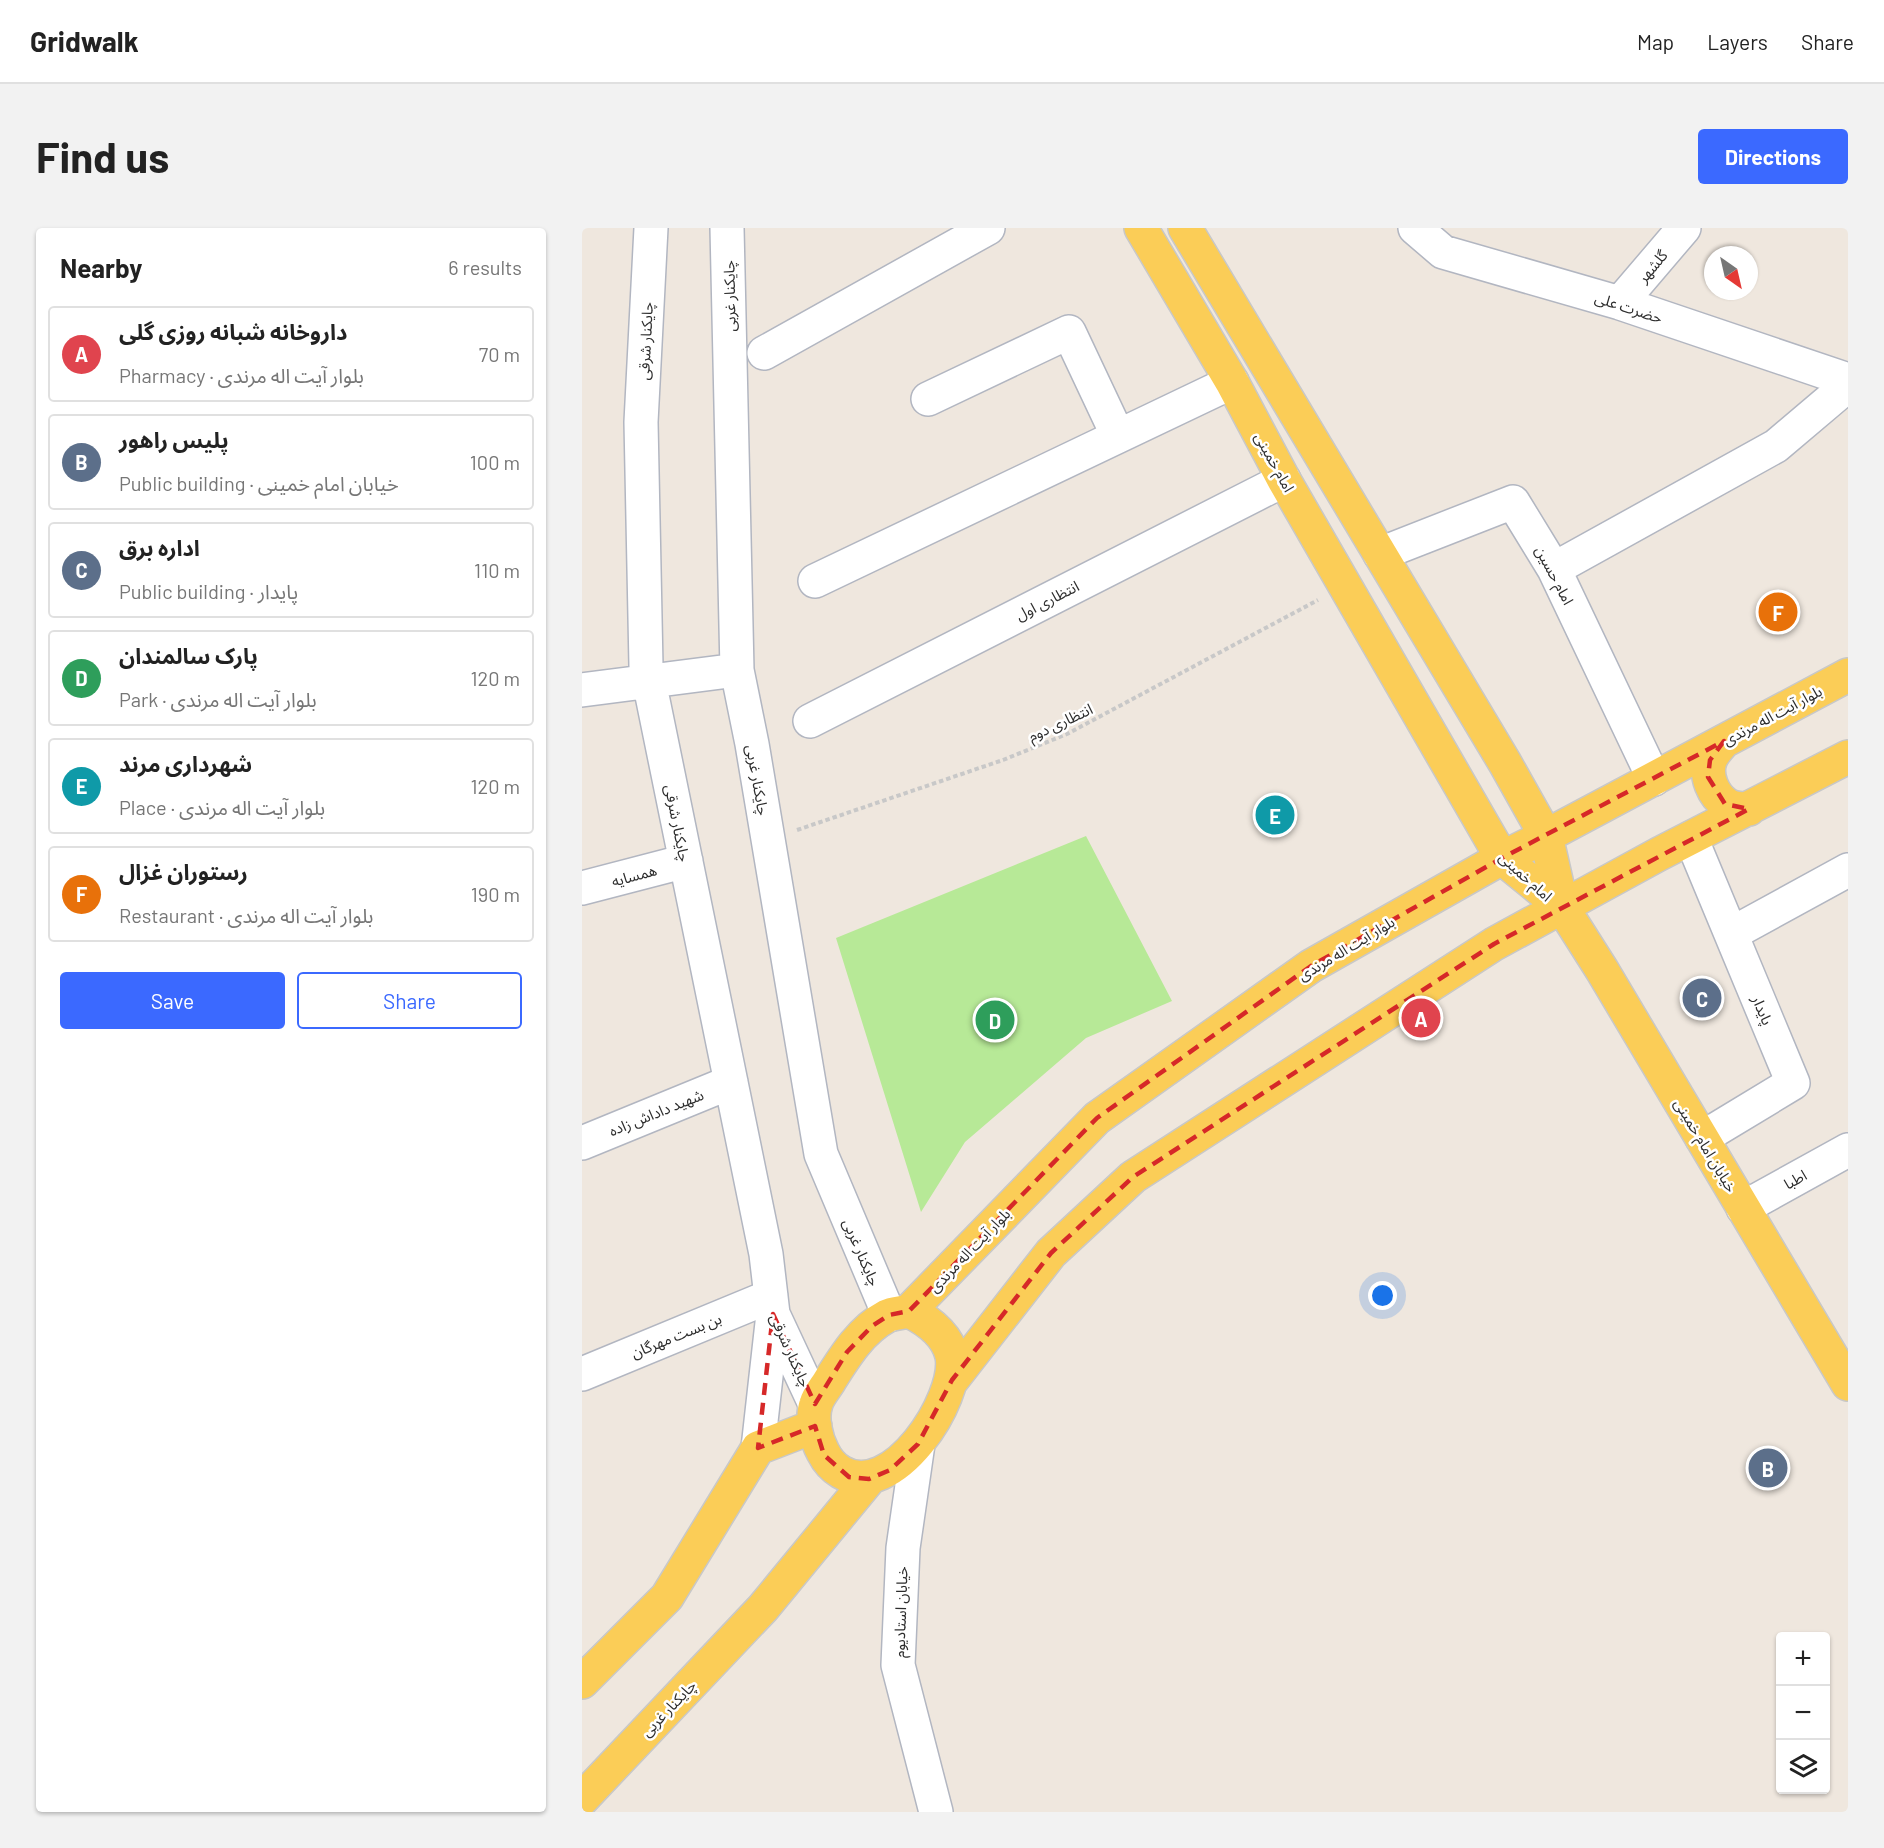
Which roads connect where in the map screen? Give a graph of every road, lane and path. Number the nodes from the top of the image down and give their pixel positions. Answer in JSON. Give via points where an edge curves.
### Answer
{"nodes":[{"id":1,"x":651,"y":228,"type":"edge"},
{"id":2,"x":727,"y":228,"type":"edge"},
{"id":3,"x":988,"y":228,"type":"edge"},
{"id":4,"x":1141,"y":228,"type":"edge"},
{"id":5,"x":1185,"y":228,"type":"edge"},
{"id":6,"x":1415,"y":228,"type":"edge"},
{"id":7,"x":1684,"y":228,"type":"edge"},
{"id":8,"x":1620,"y":303,"type":"junction"},
{"id":9,"x":764,"y":353,"type":"dead end"},
{"id":10,"x":1848,"y":380,"type":"edge"},
{"id":11,"x":1232,"y":382,"type":"junction"},
{"id":12,"x":1848,"y":385,"type":"edge"},
{"id":13,"x":928,"y":399,"type":"dead end"},
{"id":14,"x":1119,"y":436,"type":"junction"},
{"id":15,"x":1284,"y":480,"type":"junction"},
{"id":16,"x":1380,"y":554,"type":"junction"},
{"id":17,"x":1554,"y":569,"type":"junction"},
{"id":18,"x":815,"y":581,"type":"dead end"},
{"id":19,"x":1345,"y":586,"type":"junction"},
{"id":20,"x":737,"y":670,"type":"junction"},
{"id":21,"x":1848,"y":675,"type":"edge"},
{"id":22,"x":650,"y":681,"type":"junction"},
{"id":23,"x":582,"y":690,"type":"edge"},
{"id":24,"x":810,"y":721,"type":"dead end"},
{"id":25,"x":1724,"y":741,"type":"junction"},
{"id":26,"x":1848,"y":757,"type":"edge"},
{"id":27,"x":1654,"y":779,"type":"junction"},
{"id":28,"x":1749,"y":809,"type":"junction"},
{"id":29,"x":1546,"y":836,"type":"junction"},
{"id":30,"x":1691,"y":838,"type":"junction"},
{"id":31,"x":768,"y":840,"type":"junction"},
{"id":32,"x":1502,"y":858,"type":"junction"},
{"id":33,"x":686,"y":861,"type":"junction"},
{"id":34,"x":1848,"y":870,"type":"edge"},
{"id":35,"x":582,"y":888,"type":"edge"},
{"id":36,"x":1562,"y":907,"type":"junction"},
{"id":37,"x":1731,"y":934,"type":"junction"},
{"id":38,"x":731,"y":1082,"type":"junction"},
{"id":39,"x":1702,"y":1138,"type":"junction"},
{"id":40,"x":582,"y":1143,"type":"edge"},
{"id":41,"x":1848,"y":1150,"type":"edge"},
{"id":42,"x":1743,"y":1208,"type":"junction"},
{"id":43,"x":772,"y":1305,"type":"junction"},
{"id":44,"x":899,"y":1313,"type":"junction"},
{"id":45,"x":582,"y":1374,"type":"edge"},
{"id":46,"x":952,"y":1380,"type":"junction"},
{"id":47,"x":1848,"y":1384,"type":"edge"},
{"id":48,"x":815,"y":1415,"type":"junction"},
{"id":49,"x":918,"y":1444,"type":"junction"},
{"id":50,"x":758,"y":1448,"type":"junction"},
{"id":51,"x":869,"y":1479,"type":"junction"},
{"id":52,"x":582,"y":1683,"type":"edge"},
{"id":53,"x":582,"y":1799,"type":"edge"},
{"id":54,"x":934,"y":1811,"type":"edge"}],
"edges":[{"from":1,"to":22,"type":"street","name":"چایکنار شرقی","via":[[641,422],[646,666]]},
{"from":2,"to":20,"type":"street","name":"چایکنار غربی"},
{"from":3,"to":9,"type":"street"},
{"from":4,"to":11,"type":"main road","name":"امام خمینی"},
{"from":5,"to":16,"type":"main road","name":"امام خمینی"},
{"from":6,"to":8,"type":"street","name":"حضرت علی","via":[[1443,252]]},
{"from":7,"to":8,"type":"street","name":"گلشهر"},
{"from":8,"to":10,"type":"street","name":"حضرت علی"},
{"from":11,"to":14,"type":"street"},
{"from":11,"to":15,"type":"main road","name":"امام خمینی"},
{"from":12,"to":17,"type":"street","via":[[1776,446]]},
{"from":13,"to":14,"type":"street","via":[[1069,332]]},
{"from":14,"to":18,"type":"street"},
{"from":15,"to":19,"type":"main road","name":"امام خمینی"},
{"from":15,"to":24,"type":"street","name":"انتظاری اول"},
{"from":16,"to":17,"type":"street","name":"امام حسین","via":[[1513,502]]},
{"from":16,"to":29,"type":"main road","name":"امام خمینی"},
{"from":17,"to":27,"type":"street","name":"امام حسین"},
{"from":19,"to":31,"type":"path","name":"انتظاری دوم","via":[[1067,734],[1003,760]]},
{"from":19,"to":32,"type":"main road","name":"امام خمینی"},
{"from":20,"to":22,"type":"street"},
{"from":20,"to":31,"type":"street","name":"چایکنار غربی"},
{"from":21,"to":25,"type":"main road","name":"بلوار آیت اله مرندی"},
{"from":22,"to":23,"type":"street"},
{"from":22,"to":33,"type":"street","name":"چایکنار شرقی"},
{"from":25,"to":27,"type":"main road","name":"بلوار آیت اله مرندی"},
{"from":25,"to":28,"type":"main road","via":[[1710,760],[1708,777],[1725,804]]},
{"from":26,"to":28,"type":"main road"},
{"from":27,"to":29,"type":"main road","name":"بلوار آیت اله مرندی"},
{"from":28,"to":30,"type":"main road"},
{"from":29,"to":32,"type":"main road","name":"بلوار آیت اله مرندی"},
{"from":29,"to":36,"type":"main road","name":"امام خمینی"},
{"from":30,"to":36,"type":"main road"},
{"from":30,"to":37,"type":"street","name":"پایدار"},
{"from":31,"to":44,"type":"street","name":"چایکنار غربی","via":[[821,1154]]},
{"from":32,"to":36,"type":"main road","name":"امام خمینی"},
{"from":32,"to":44,"type":"main road","name":"بلوار آیت اله مرندی","via":[[1311,966],[1097,1118]]},
{"from":33,"to":35,"type":"street","name":"همسایه"},
{"from":33,"to":38,"type":"street","name":"چایکنار شرقی"},
{"from":34,"to":37,"type":"street"},
{"from":36,"to":39,"type":"main road","name":"خیابان امام خمینی"},
{"from":36,"to":46,"type":"main road","via":[[1494,944],[1133,1177],[1051,1253]]},
{"from":37,"to":39,"type":"street","name":"پایدار","via":[[1793,1083]]},
{"from":38,"to":40,"type":"street","name":"شهید داداش زاده"},
{"from":38,"to":43,"type":"street","name":"چایکنار شرقی","via":[[766,1254]]},
{"from":39,"to":42,"type":"main road","name":"خیابان امام خمینی"},
{"from":41,"to":42,"type":"street","name":"اطبا"},
{"from":42,"to":47,"type":"main road","name":"خیابان امام خمینی"},
{"from":43,"to":45,"type":"street","name":"بن بست مهرگان"},
{"from":43,"to":48,"type":"street","name":"چایکنار شرقی"},
{"from":43,"to":50,"type":"street"},
{"from":44,"to":46,"type":"main road","via":[[925,1319],[940,1332],[951,1355]]},
{"from":44,"to":48,"type":"main road","via":[[872,1326],[847,1352]]},
{"from":46,"to":49,"type":"main road"},
{"from":48,"to":50,"type":"main road"},
{"from":48,"to":51,"type":"main road","via":[[817,1440],[824,1455],[849,1477]]},
{"from":49,"to":51,"type":"main road","via":[[890,1470]]},
{"from":49,"to":54,"type":"street","name":"خیابان استادیوم","via":[[903,1548],[898,1665]]},
{"from":50,"to":52,"type":"main road","via":[[667,1598]]},
{"from":51,"to":53,"type":"main road","name":"چایکنار غربی","via":[[763,1608]]}]}
